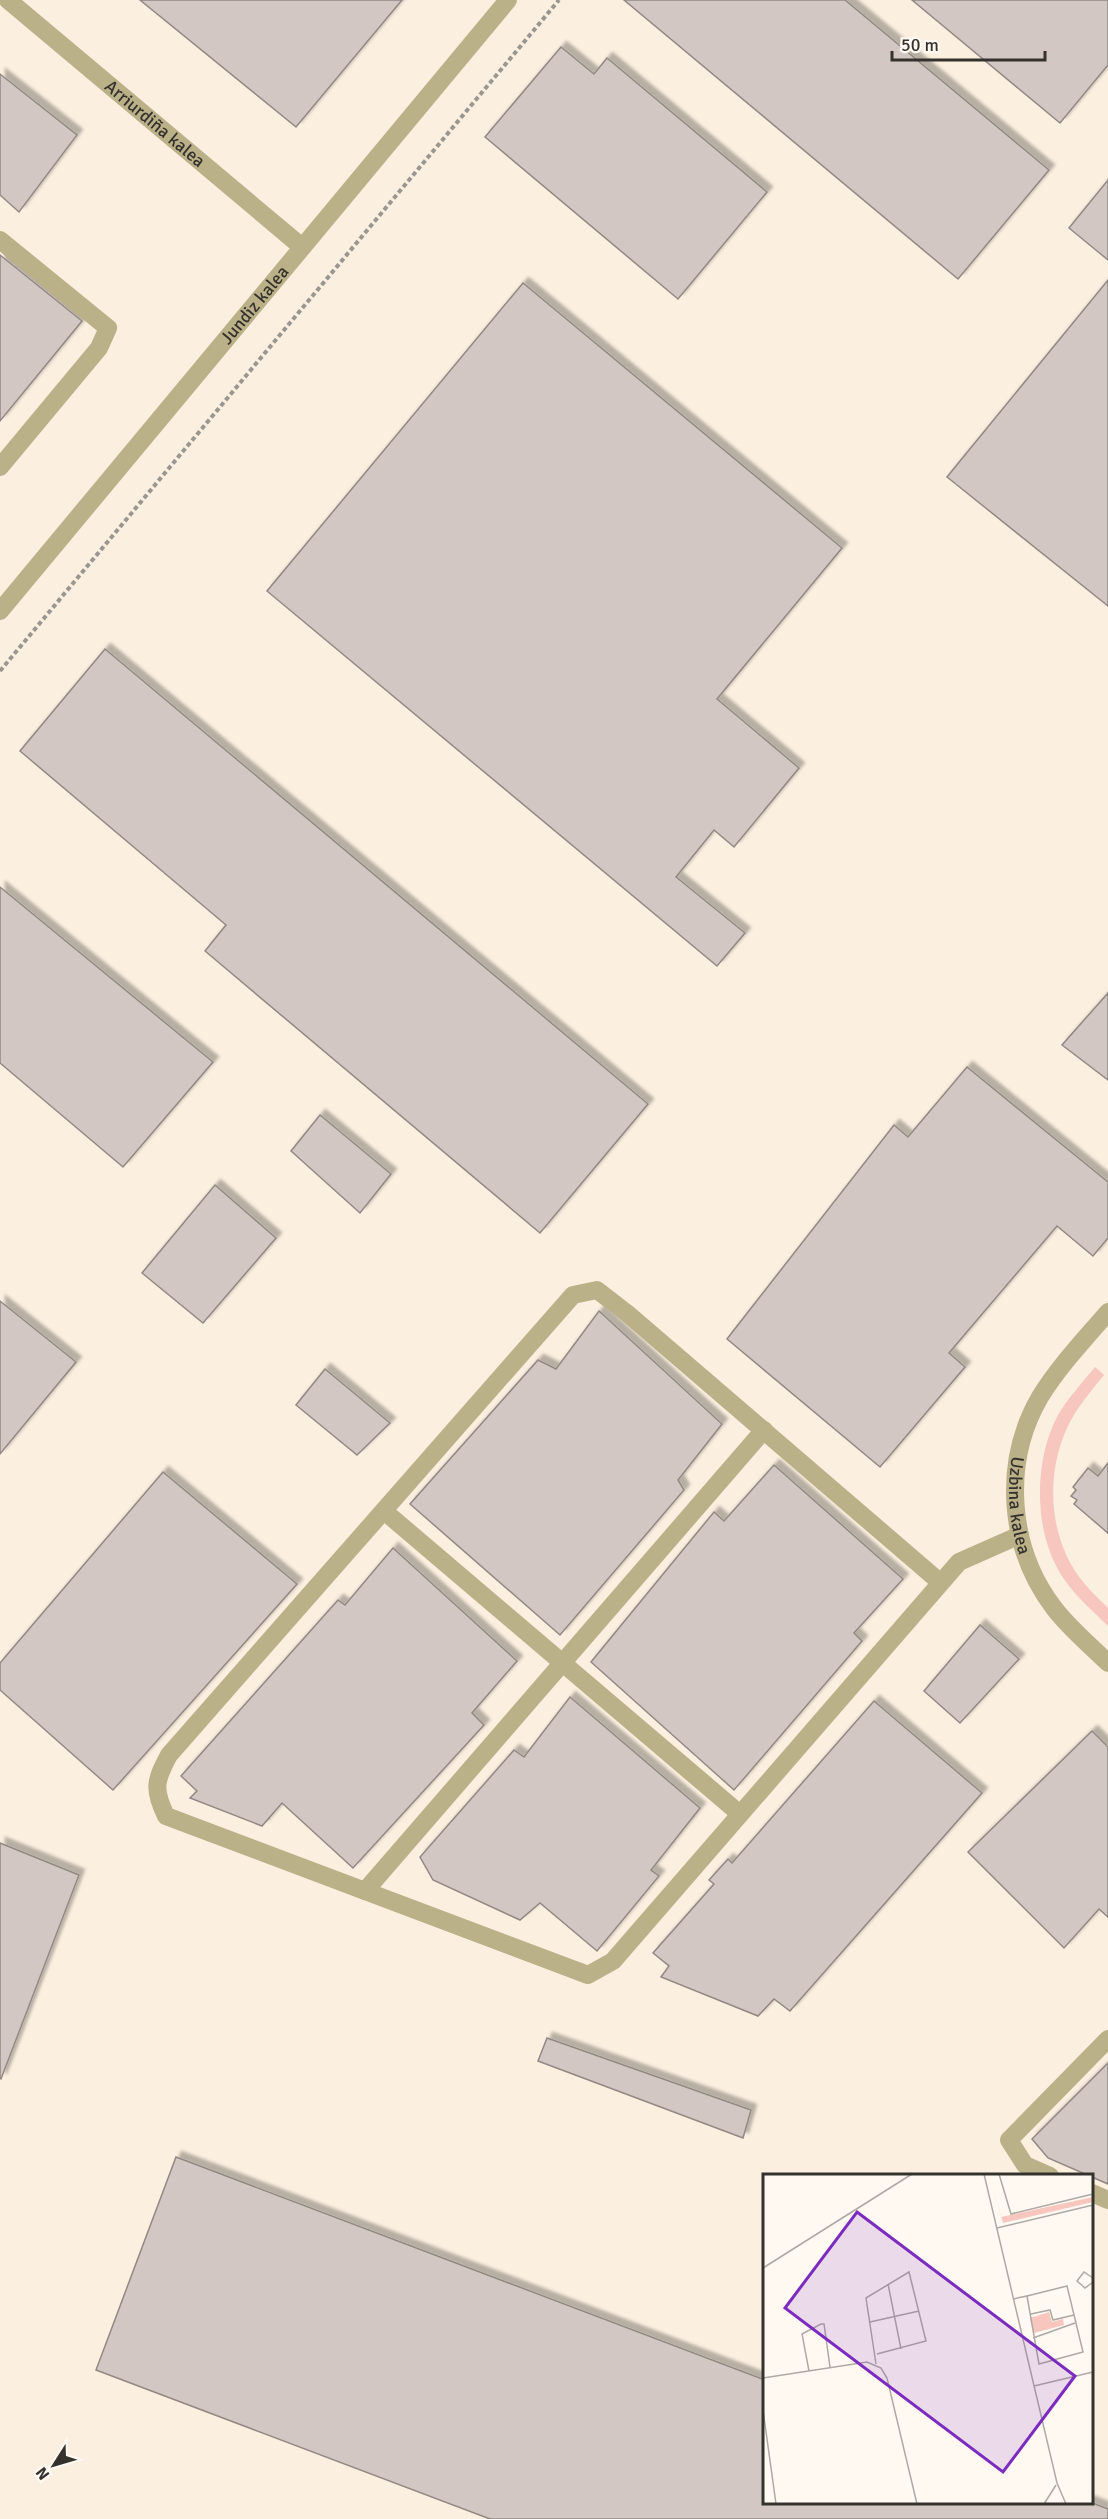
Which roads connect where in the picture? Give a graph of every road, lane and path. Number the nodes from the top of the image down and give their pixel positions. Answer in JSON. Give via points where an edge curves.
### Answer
{"nodes":[{"id":1,"x":8,"y":0,"type":"edge"},
{"id":2,"x":508,"y":0,"type":"edge"},
{"id":3,"x":559,"y":0,"type":"edge"},
{"id":4,"x":0,"y":240,"type":"edge"},
{"id":5,"x":302,"y":246,"type":"junction"},
{"id":6,"x":0,"y":467,"type":"edge"},
{"id":7,"x":0,"y":611,"type":"edge"},
{"id":8,"x":0,"y":671,"type":"edge"},
{"id":9,"x":1108,"y":1311,"type":"edge"},
{"id":10,"x":764,"y":1430,"type":"junction"},
{"id":11,"x":384,"y":1511,"type":"junction"},
{"id":12,"x":1020,"y":1536,"type":"junction"},
{"id":13,"x":941,"y":1583,"type":"junction"},
{"id":14,"x":1108,"y":1663,"type":"edge"},
{"id":15,"x":562,"y":1664,"type":"junction"},
{"id":16,"x":740,"y":1814,"type":"junction"},
{"id":17,"x":365,"y":1891,"type":"junction"},
{"id":18,"x":1108,"y":2039,"type":"edge"},
{"id":19,"x":1048,"y":2174,"type":"edge"},
{"id":20,"x":1093,"y":2193,"type":"edge"},
{"id":21,"x":1108,"y":2200,"type":"edge"}],
"edges":[{"from":1,"to":5,"type":"street","name":"Arriurdiña kalea"},
{"from":2,"to":5,"type":"street","name":"Jundiz kalea"},
{"from":3,"to":8,"type":"path"},
{"from":4,"to":6,"type":"street","via":[[108,328],[99,348]]},
{"from":5,"to":7,"type":"street","name":"Jundiz kalea"},
{"from":9,"to":12,"type":"street","name":"Uzbina kalea","via":[[1056,1374],[1028,1423],[1015,1473],[1014,1504]]},
{"from":10,"to":11,"type":"street","via":[[597,1290],[573,1295]]},
{"from":10,"to":13,"type":"street"},
{"from":10,"to":15,"type":"street"},
{"from":11,"to":15,"type":"street"},
{"from":11,"to":17,"type":"street","via":[[169,1755],[157,1778],[156,1796],[165,1816]]},
{"from":12,"to":13,"type":"street","via":[[959,1562]]},
{"from":12,"to":14,"type":"street","name":"Uzbina kalea","via":[[1040,1586],[1054,1608]]},
{"from":13,"to":16,"type":"street"},
{"from":15,"to":16,"type":"street"},
{"from":15,"to":17,"type":"street"},
{"from":16,"to":17,"type":"street","via":[[613,1960],[588,1975]]},
{"from":18,"to":19,"type":"street","via":[[1009,2140],[1025,2164]]},
{"from":20,"to":21,"type":"street"}]}
